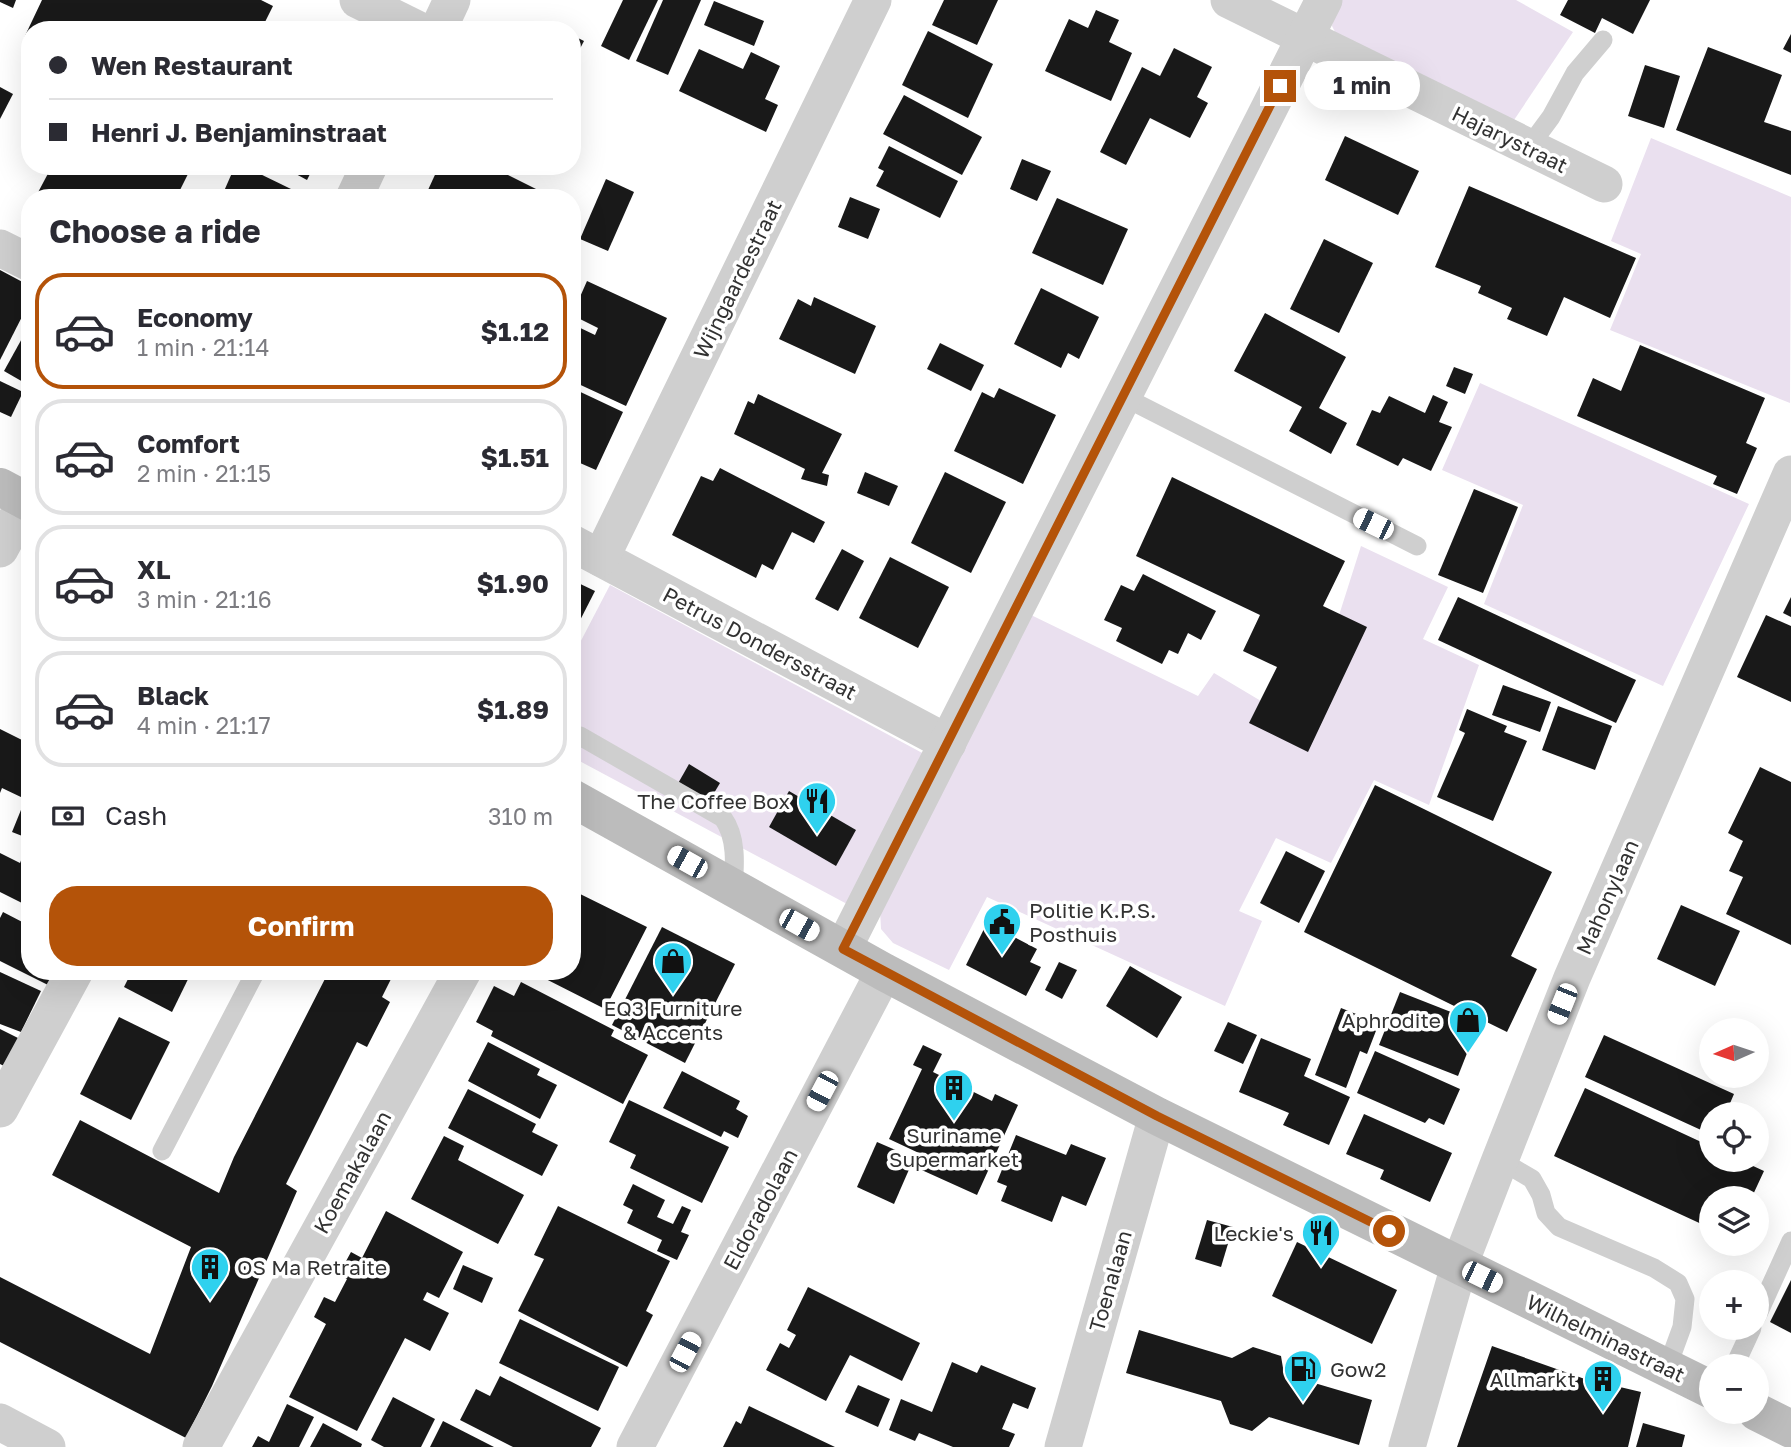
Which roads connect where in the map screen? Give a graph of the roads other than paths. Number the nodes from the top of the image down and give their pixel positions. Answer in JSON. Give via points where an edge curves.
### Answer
{"nodes":[{"id":1,"x":358,"y":0,"type":"edge"},
{"id":2,"x":452,"y":0,"type":"edge"},
{"id":3,"x":873,"y":0,"type":"edge"},
{"id":4,"x":1229,"y":0,"type":"edge"},
{"id":5,"x":1324,"y":0,"type":"edge"},
{"id":6,"x":401,"y":21,"type":"edge"},
{"id":7,"x":442,"y":21,"type":"edge"},
{"id":8,"x":1304,"y":38,"type":"junction"},
{"id":9,"x":1603,"y":40,"type":"dead end"},
{"id":10,"x":1528,"y":148,"type":"junction"},
{"id":11,"x":1604,"y":184,"type":"dead end"},
{"id":12,"x":0,"y":248,"type":"edge"},
{"id":13,"x":21,"y":258,"type":"edge"},
{"id":14,"x":1124,"y":397,"type":"junction"},
{"id":15,"x":1791,"y":474,"type":"edge"},
{"id":16,"x":19,"y":497,"type":"edge"},
{"id":17,"x":1418,"y":546,"type":"dead end"},
{"id":18,"x":0,"y":549,"type":"edge"},
{"id":19,"x":587,"y":550,"type":"edge"},
{"id":20,"x":581,"y":737,"type":"edge"},
{"id":21,"x":948,"y":743,"type":"junction"},
{"id":22,"x":581,"y":803,"type":"edge"},
{"id":23,"x":733,"y":888,"type":"junction"},
{"id":24,"x":843,"y":949,"type":"junction"},
{"id":25,"x":884,"y":972,"type":"junction"},
{"id":26,"x":70,"y":980,"type":"edge"},
{"id":27,"x":251,"y":980,"type":"edge"},
{"id":28,"x":458,"y":980,"type":"edge"},
{"id":29,"x":0,"y":1110,"type":"edge"},
{"id":30,"x":1157,"y":1116,"type":"junction"},
{"id":31,"x":162,"y":1151,"type":"dead end"},
{"id":32,"x":1500,"y":1160,"type":"junction"},
{"id":33,"x":1791,"y":1241,"type":"edge"},
{"id":34,"x":1459,"y":1266,"type":"junction"},
{"id":35,"x":1769,"y":1290,"type":"edge"},
{"id":36,"x":1667,"y":1368,"type":"junction"},
{"id":37,"x":1699,"y":1384,"type":"edge"},
{"id":38,"x":1769,"y":1418,"type":"edge"},
{"id":39,"x":0,"y":1422,"type":"edge"},
{"id":40,"x":1791,"y":1429,"type":"edge"},
{"id":41,"x":47,"y":1447,"type":"edge"},
{"id":42,"x":201,"y":1447,"type":"edge"},
{"id":43,"x":635,"y":1447,"type":"edge"},
{"id":44,"x":1063,"y":1447,"type":"edge"},
{"id":45,"x":1408,"y":1447,"type":"edge"}],
"edges":[{"from":1,"to":6,"type":"street"},
{"from":2,"to":7,"type":"street"},
{"from":3,"to":19,"type":"street","name":"Wijngaardestraat"},
{"from":4,"to":8,"type":"street","name":"Hajarystraat"},
{"from":5,"to":8,"type":"street"},
{"from":8,"to":10,"type":"street","name":"Hajarystraat"},
{"from":8,"to":14,"type":"street"},
{"from":9,"to":10,"type":"lane","via":[[1575,73]]},
{"from":10,"to":11,"type":"street","name":"Hajarystraat"},
{"from":12,"to":13,"type":"street"},
{"from":14,"to":17,"type":"lane"},
{"from":14,"to":21,"type":"street"},
{"from":15,"to":32,"type":"street","name":"Mahonylaan","via":[[1572,978]]},
{"from":16,"to":18,"type":"street"},
{"from":19,"to":21,"type":"street","name":"Petrus Dondersstraat"},
{"from":20,"to":23,"type":"lane","via":[[723,818],[732,838]]},
{"from":21,"to":24,"type":"street"},
{"from":22,"to":23,"type":"street","name":"Wilhelminastraat"},
{"from":23,"to":24,"type":"street","name":"Wilhelminastraat"},
{"from":24,"to":25,"type":"street","name":"Wilhelminastraat"},
{"from":25,"to":30,"type":"street","name":"Wilhelminastraat"},
{"from":25,"to":43,"type":"street","name":"Eldoradolaan"},
{"from":26,"to":29,"type":"street"},
{"from":27,"to":31,"type":"lane"},
{"from":28,"to":42,"type":"street","name":"Koemakalaan"},
{"from":30,"to":34,"type":"street","name":"Wilhelminastraat"},
{"from":30,"to":44,"type":"street","name":"Toenalaan"},
{"from":32,"to":34,"type":"street","name":"Mahonylaan"},
{"from":32,"to":36,"type":"lane","via":[[1532,1179],[1546,1213],[1559,1227],[1678,1283],[1685,1299],[1682,1327]]},
{"from":33,"to":35,"type":"lane"},
{"from":34,"to":36,"type":"street","name":"Wilhelminastraat"},
{"from":34,"to":45,"type":"street","name":"Mahonylaan"},
{"from":36,"to":37,"type":"street","name":"Wilhelminastraat"},
{"from":38,"to":40,"type":"street"},
{"from":39,"to":41,"type":"street"}]}
